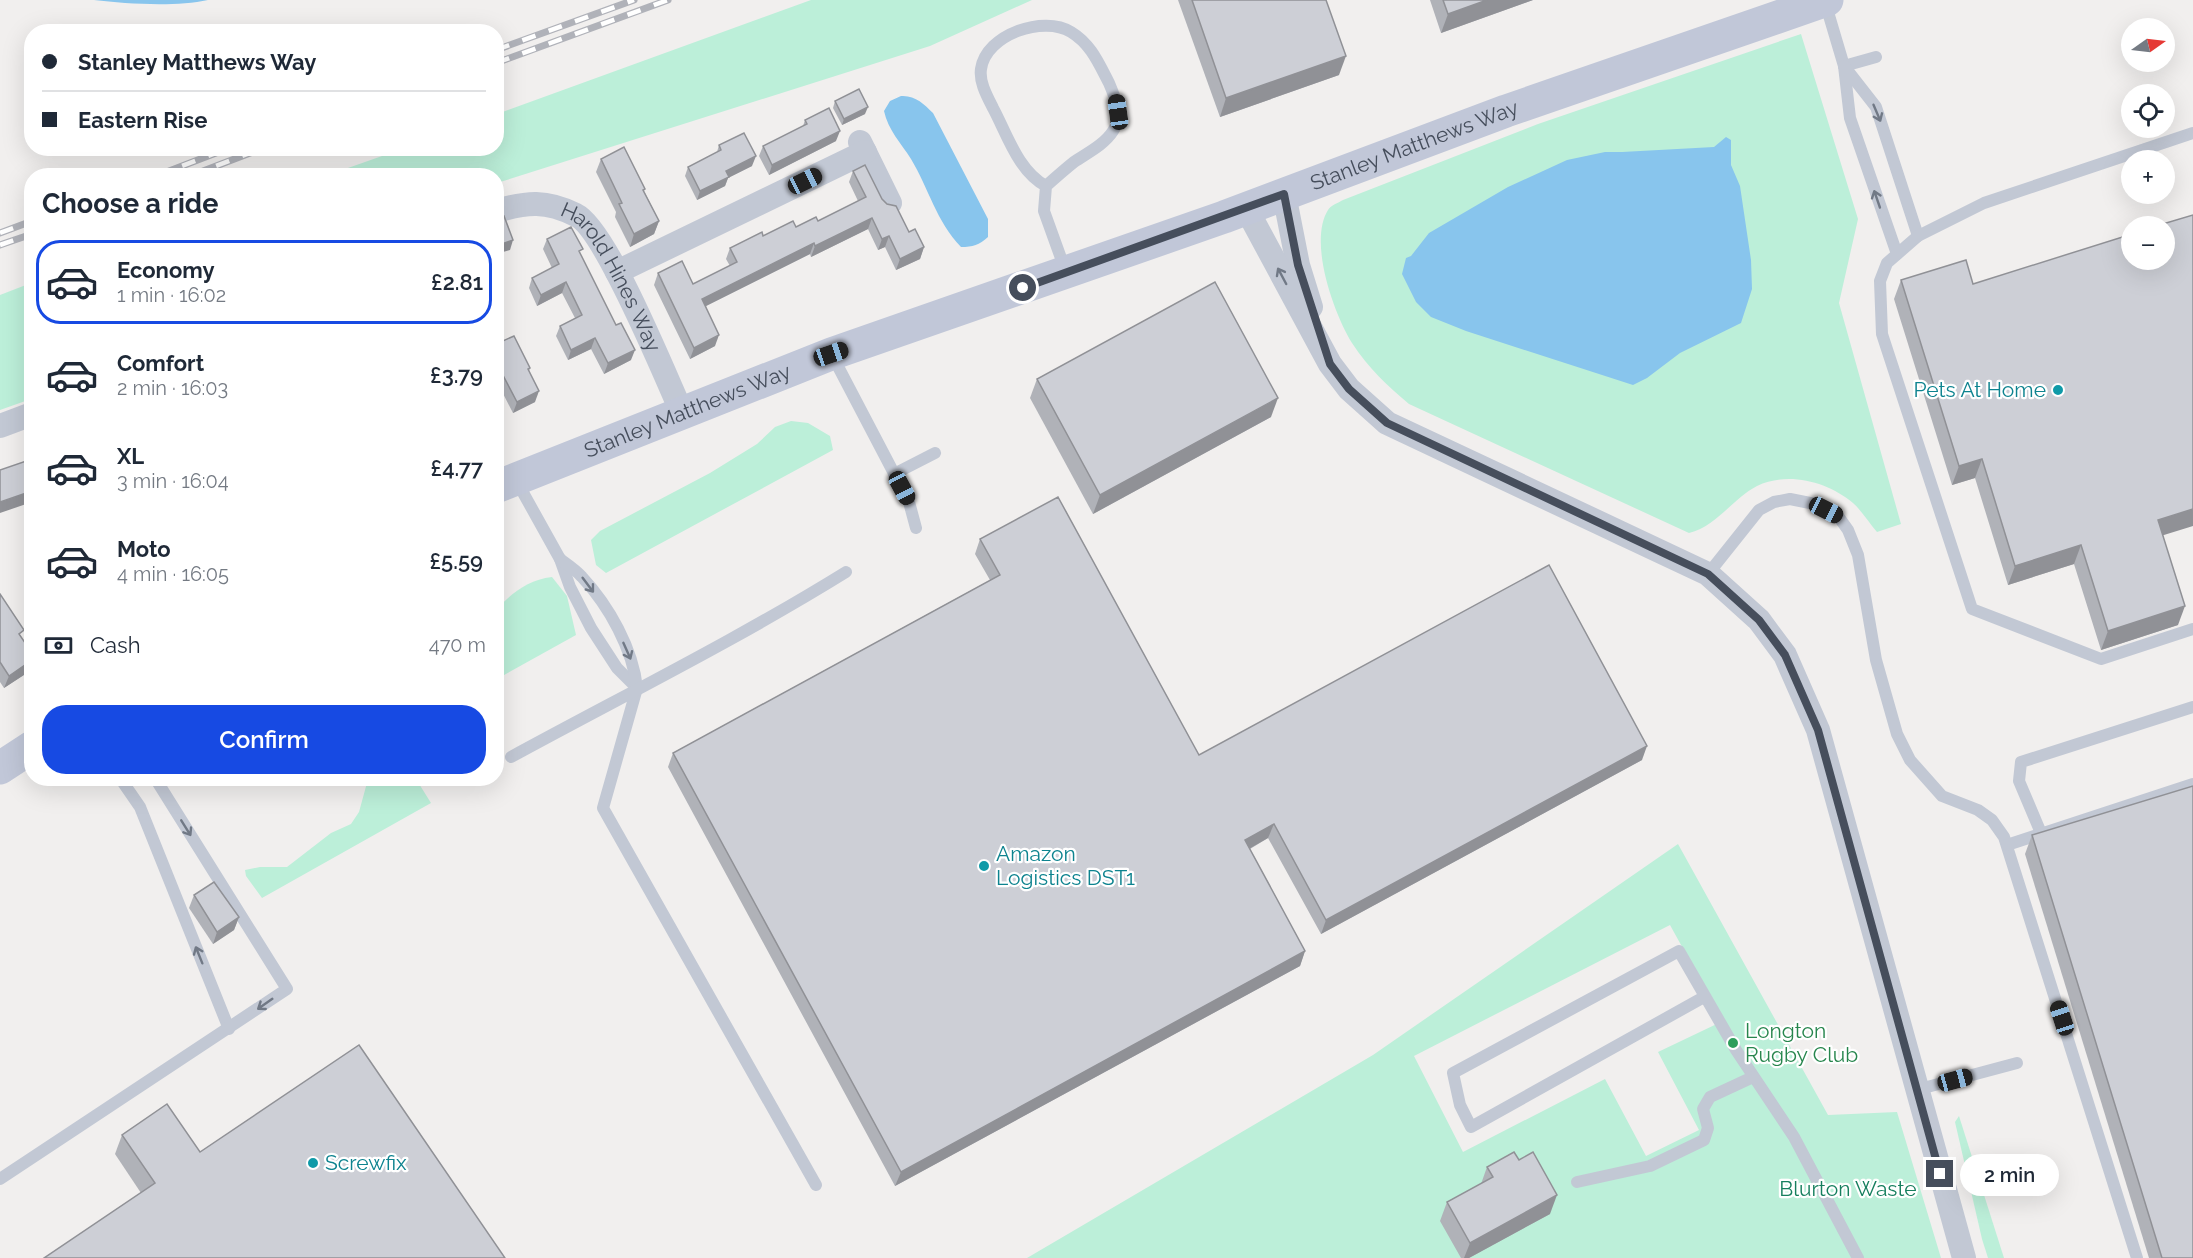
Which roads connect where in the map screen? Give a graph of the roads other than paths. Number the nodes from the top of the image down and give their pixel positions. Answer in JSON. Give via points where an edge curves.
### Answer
{"nodes":[{"id":1,"x":1826,"y":0,"type":"edge"},
{"id":2,"x":1876,"y":57,"type":"dead end"},
{"id":3,"x":1844,"y":66,"type":"junction"},
{"id":4,"x":2193,"y":133,"type":"edge"},
{"id":5,"x":1046,"y":186,"type":"junction"},
{"id":6,"x":1284,"y":194,"type":"junction"},
{"id":7,"x":890,"y":203,"type":"edge"},
{"id":8,"x":1246,"y":208,"type":"junction"},
{"id":9,"x":504,"y":209,"type":"edge"},
{"id":10,"x":1918,"y":236,"type":"junction"},
{"id":11,"x":1897,"y":254,"type":"junction"},
{"id":12,"x":617,"y":272,"type":"junction"},
{"id":13,"x":1066,"y":273,"type":"junction"},
{"id":14,"x":831,"y":354,"type":"junction"},
{"id":15,"x":1330,"y":364,"type":"junction"},
{"id":16,"x":683,"y":415,"type":"junction"},
{"id":17,"x":24,"y":417,"type":"edge"},
{"id":18,"x":0,"y":426,"type":"edge"},
{"id":19,"x":935,"y":453,"type":"dead end"},
{"id":20,"x":894,"y":474,"type":"junction"},
{"id":21,"x":506,"y":483,"type":"edge"},
{"id":22,"x":916,"y":528,"type":"dead end"},
{"id":23,"x":560,"y":559,"type":"junction"},
{"id":24,"x":846,"y":572,"type":"dead end"},
{"id":25,"x":1708,"y":574,"type":"junction"},
{"id":26,"x":2193,"y":629,"type":"edge"},
{"id":27,"x":637,"y":688,"type":"junction"},
{"id":28,"x":2193,"y":707,"type":"edge"},
{"id":29,"x":24,"y":752,"type":"edge"},
{"id":30,"x":511,"y":757,"type":"dead end"},
{"id":31,"x":0,"y":768,"type":"edge"},
{"id":32,"x":2193,"y":784,"type":"edge"},
{"id":33,"x":126,"y":786,"type":"edge"},
{"id":34,"x":160,"y":786,"type":"edge"},
{"id":35,"x":2041,"y":833,"type":"junction"},
{"id":36,"x":2007,"y":845,"type":"junction"},
{"id":37,"x":1704,"y":998,"type":"junction"},
{"id":38,"x":229,"y":1029,"type":"junction"},
{"id":39,"x":2017,"y":1063,"type":"dead end"},
{"id":40,"x":1753,"y":1077,"type":"junction"},
{"id":41,"x":1916,"y":1090,"type":"junction"},
{"id":42,"x":0,"y":1179,"type":"edge"},
{"id":43,"x":1577,"y":1182,"type":"dead end"},
{"id":44,"x":816,"y":1185,"type":"dead end"},
{"id":45,"x":1858,"y":1258,"type":"edge"},
{"id":46,"x":1964,"y":1258,"type":"edge"},
{"id":47,"x":2137,"y":1258,"type":"edge"}],
"edges":[{"from":1,"to":3,"type":"lane"},
{"from":1,"to":6,"type":"main road","name":"Stanley Matthews Way","via":[[1506,111]]},
{"from":2,"to":3,"type":"lane"},
{"from":3,"to":10,"type":"lane","one_way":true,"via":[[1876,108]]},
{"from":11,"to":3,"type":"lane","one_way":true,"via":[[1850,118]]},
{"from":4,"to":10,"type":"lane","via":[[1984,203]]},
{"from":5,"to":5,"type":"lane","via":[[1104,141],[1114,130],[1118,112],[1096,56],[1072,32],[1052,26],[1021,30],[1005,37],[985,56],[981,68],[987,97],[1025,168]]},
{"from":5,"to":13,"type":"lane","via":[[1044,211]]},
{"from":6,"to":8,"type":"main road","name":"Stanley Matthews Way"},
{"from":6,"to":15,"type":"street","via":[[1298,265]]},
{"from":7,"to":12,"type":"street","via":[[863,147]]},
{"from":8,"to":13,"type":"main road","name":"Stanley Matthews Way"},
{"from":15,"to":8,"type":"street","one_way":true},
{"from":9,"to":12,"type":"street","name":"Harold Hines Way","via":[[526,203],[549,205],[578,215],[599,240]]},
{"from":10,"to":11,"type":"lane"},
{"from":11,"to":26,"type":"lane","via":[[1887,263],[1880,280],[1881,334],[1972,609],[2101,659]]},
{"from":12,"to":16,"type":"street","name":"Harold Hines Way"},
{"from":13,"to":14,"type":"main road","name":"Stanley Matthews Way"},
{"from":14,"to":16,"type":"main road","name":"Stanley Matthews Way"},
{"from":14,"to":20,"type":"lane"},
{"from":15,"to":25,"type":"street","via":[[1349,389],[1387,423]]},
{"from":16,"to":21,"type":"main road","name":"Stanley Matthews Way"},
{"from":17,"to":18,"type":"street"},
{"from":19,"to":20,"type":"lane"},
{"from":20,"to":22,"type":"lane","via":[[909,502]]},
{"from":21,"to":23,"type":"lane"},
{"from":23,"to":27,"type":"lane","via":[[591,628],[617,668]]},
{"from":23,"to":27,"type":"lane","one_way":true,"via":[[582,577],[611,616],[635,668]]},
{"from":24,"to":27,"type":"lane","via":[[802,600]]},
{"from":25,"to":36,"type":"lane","via":[[1759,510],[1774,502],[1790,499],[1815,504],[1838,516],[1858,555],[1876,660],[1897,734],[1910,760],[1942,796],[1992,820]]},
{"from":25,"to":41,"type":"street","via":[[1759,620],[1785,655],[1818,730]]},
{"from":27,"to":30,"type":"lane"},
{"from":27,"to":44,"type":"lane","via":[[603,808]]},
{"from":28,"to":35,"type":"lane","via":[[2021,762],[2019,781]]},
{"from":29,"to":31,"type":"main road"},
{"from":32,"to":35,"type":"lane"},
{"from":38,"to":33,"type":"lane","one_way":true,"via":[[140,807]]},
{"from":34,"to":38,"type":"lane","one_way":true,"via":[[287,989]]},
{"from":35,"to":36,"type":"lane"},
{"from":36,"to":47,"type":"lane"},
{"from":37,"to":37,"type":"lane","via":[[1471,1127],[1460,1105],[1453,1073],[1679,951]]},
{"from":37,"to":40,"type":"lane"},
{"from":38,"to":42,"type":"lane"},
{"from":39,"to":41,"type":"lane"},
{"from":40,"to":43,"type":"lane","via":[[1710,1097],[1703,1109],[1708,1128],[1704,1140],[1650,1166]]},
{"from":40,"to":45,"type":"lane","via":[[1794,1137]]},
{"from":41,"to":46,"type":"street"}]}
